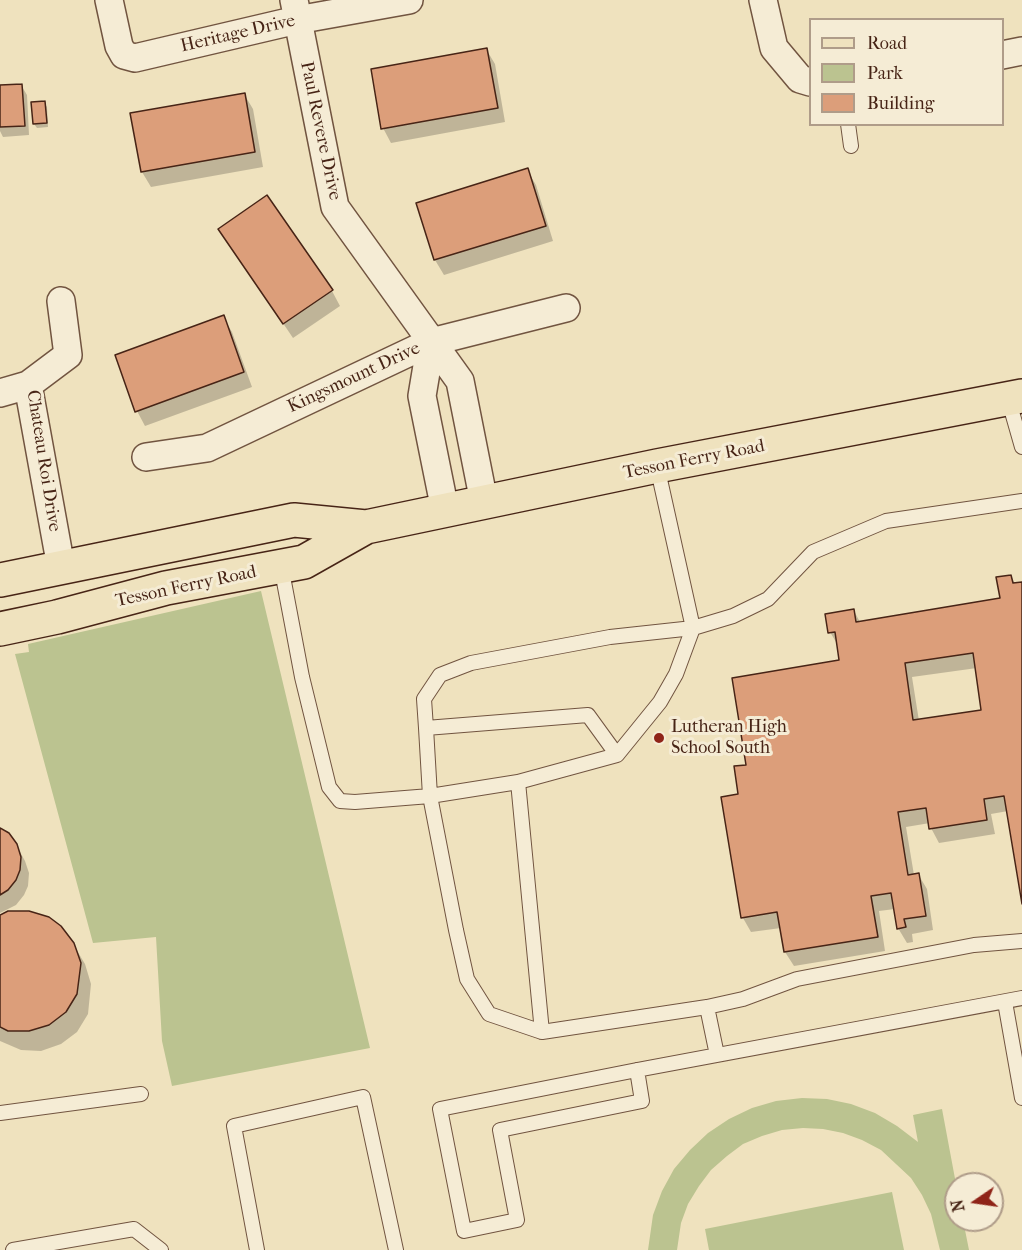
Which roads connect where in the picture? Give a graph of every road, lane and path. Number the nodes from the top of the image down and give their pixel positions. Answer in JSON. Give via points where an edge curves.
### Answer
{"nodes":[{"id":1,"x":110,"y":0,"type":"edge"},
{"id":2,"x":410,"y":0,"type":"edge"},
{"id":3,"x":763,"y":0,"type":"edge"},
{"id":4,"x":296,"y":10,"type":"edge"},
{"id":5,"x":1022,"y":51,"type":"edge"},
{"id":6,"x":1004,"y":55,"type":"edge"},
{"id":7,"x":809,"y":82,"type":"edge"},
{"id":8,"x":848,"y":126,"type":"edge"},
{"id":9,"x":851,"y":146,"type":"dead end"},
{"id":10,"x":61,"y":301,"type":"dead end"},
{"id":11,"x":566,"y":308,"type":"dead end"},
{"id":12,"x":431,"y":342,"type":"junction"},
{"id":13,"x":28,"y":385,"type":"junction"},
{"id":14,"x":0,"y":393,"type":"edge"},
{"id":15,"x":1015,"y":397,"type":"edge"},
{"id":16,"x":1022,"y":447,"type":"edge"},
{"id":17,"x":146,"y":457,"type":"dead end"},
{"id":18,"x":657,"y":466,"type":"junction"},
{"id":19,"x":1022,"y":501,"type":"edge"},
{"id":20,"x":484,"y":502,"type":"junction"},
{"id":21,"x":445,"y":510,"type":"junction"},
{"id":22,"x":366,"y":526,"type":"junction"},
{"id":23,"x":280,"y":566,"type":"junction"},
{"id":24,"x":61,"y":567,"type":"junction"},
{"id":25,"x":0,"y":580,"type":"edge"},
{"id":26,"x":693,"y":628,"type":"junction"},
{"id":27,"x":0,"y":629,"type":"edge"},
{"id":28,"x":426,"y":728,"type":"junction"},
{"id":29,"x":617,"y":755,"type":"junction"},
{"id":30,"x":518,"y":782,"type":"junction"},
{"id":31,"x":430,"y":796,"type":"junction"},
{"id":32,"x":1022,"y":941,"type":"edge"},
{"id":33,"x":1022,"y":998,"type":"edge"},
{"id":34,"x":1005,"y":1002,"type":"junction"},
{"id":35,"x":707,"y":1007,"type":"junction"},
{"id":36,"x":542,"y":1032,"type":"junction"},
{"id":37,"x":717,"y":1055,"type":"junction"},
{"id":38,"x":637,"y":1070,"type":"junction"},
{"id":39,"x":141,"y":1094,"type":"dead end"},
{"id":40,"x":1022,"y":1098,"type":"edge"},
{"id":41,"x":0,"y":1113,"type":"edge"},
{"id":42,"x":13,"y":1250,"type":"edge"},
{"id":43,"x":161,"y":1250,"type":"edge"},
{"id":44,"x":257,"y":1250,"type":"edge"},
{"id":45,"x":396,"y":1250,"type":"edge"}],
"edges":[{"from":1,"to":4,"type":"street","name":"Heritage Drive","via":[[118,46],[124,56],[135,58]]},
{"from":2,"to":4,"type":"street","name":"Heritage Drive"},
{"from":3,"to":7,"type":"street","via":[[774,48],[800,79]]},
{"from":4,"to":12,"type":"street","name":"Paul Revere Drive","via":[[335,207]]},
{"from":5,"to":6,"type":"street"},
{"from":8,"to":9,"type":"lane"},
{"from":10,"to":13,"type":"street","name":"Chateau Roi Drive","via":[[68,355]]},
{"from":11,"to":12,"type":"street","name":"Kingsmount Drive"},
{"from":12,"to":17,"type":"street","name":"Kingsmount Drive","via":[[207,448]]},
{"from":12,"to":20,"type":"street","name":"Paul Revere Drive","via":[[460,381]]},
{"from":12,"to":21,"type":"street","via":[[422,396]]},
{"from":13,"to":14,"type":"street"},
{"from":13,"to":24,"type":"street","name":"Chateau Roi Drive"},
{"from":15,"to":16,"type":"lane"},
{"from":15,"to":18,"type":"main road","name":"Tesson Ferry Road"},
{"from":18,"to":20,"type":"main road","name":"Tesson Ferry Road"},
{"from":18,"to":26,"type":"lane"},
{"from":19,"to":26,"type":"lane","via":[[886,521],[813,552],[768,599],[733,616]]},
{"from":20,"to":21,"type":"main road","name":"Tesson Ferry Road"},
{"from":21,"to":22,"type":"main road","name":"Tesson Ferry Road"},
{"from":22,"to":23,"type":"main road","name":"Tesson Ferry Road","via":[[304,562]]},
{"from":22,"to":24,"type":"main road","name":"Tesson Ferry Road","via":[[294,520]]},
{"from":23,"to":27,"type":"main road","name":"Tesson Ferry Road","via":[[166,588]]},
{"from":23,"to":31,"type":"lane","via":[[329,787],[340,801]]},
{"from":24,"to":25,"type":"main road","name":"Tesson Ferry Road"},
{"from":26,"to":28,"type":"lane","via":[[610,637],[471,663],[440,675],[429,690],[424,699]]},
{"from":26,"to":29,"type":"lane","via":[[676,674],[660,702]]},
{"from":28,"to":29,"type":"lane","via":[[588,715]]},
{"from":28,"to":31,"type":"lane"},
{"from":29,"to":30,"type":"lane"},
{"from":30,"to":31,"type":"lane"},
{"from":30,"to":36,"type":"lane"},
{"from":31,"to":36,"type":"lane","via":[[467,979],[489,1014]]},
{"from":32,"to":35,"type":"lane","via":[[974,945],[797,979],[743,999]]},
{"from":33,"to":34,"type":"lane"},
{"from":34,"to":37,"type":"lane"},
{"from":34,"to":40,"type":"lane"},
{"from":35,"to":36,"type":"lane"},
{"from":35,"to":37,"type":"lane"},
{"from":37,"to":38,"type":"lane"},
{"from":38,"to":38,"type":"lane","via":[[440,1109],[464,1231],[517,1220],[500,1130],[642,1101]]},
{"from":39,"to":41,"type":"lane"},
{"from":42,"to":43,"type":"lane","via":[[134,1229]]},
{"from":44,"to":45,"type":"lane","via":[[234,1126],[363,1097]]}]}
